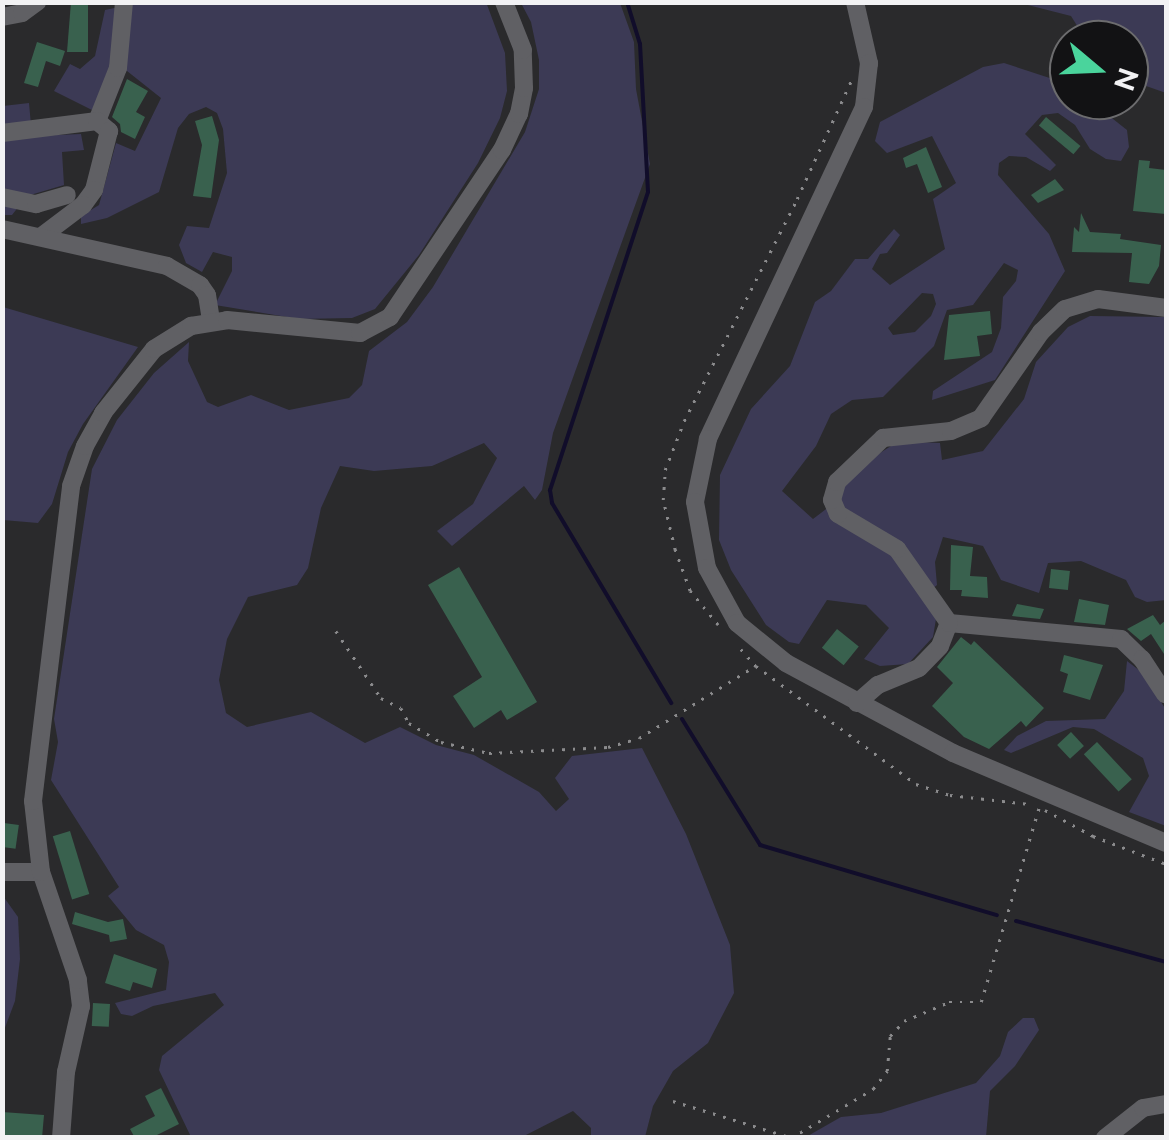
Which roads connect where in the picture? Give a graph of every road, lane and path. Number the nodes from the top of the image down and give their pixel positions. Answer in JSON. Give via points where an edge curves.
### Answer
{"nodes":[{"id":1,"x":37,"y":2,"type":"edge"},
{"id":2,"x":124,"y":2,"type":"edge"},
{"id":3,"x":504,"y":2,"type":"edge"},
{"id":4,"x":855,"y":2,"type":"edge"},
{"id":5,"x":2,"y":17,"type":"edge"},
{"id":6,"x":97,"y":122,"type":"junction"},
{"id":7,"x":2,"y":133,"type":"edge"},
{"id":8,"x":67,"y":195,"type":"dead end"},
{"id":9,"x":2,"y":198,"type":"edge"},
{"id":10,"x":2,"y":228,"type":"edge"},
{"id":11,"x":42,"y":236,"type":"junction"},
{"id":12,"x":1166,"y":308,"type":"edge"},
{"id":13,"x":211,"y":320,"type":"junction"},
{"id":14,"x":949,"y":623,"type":"junction"},
{"id":15,"x":336,"y":630,"type":"dead end"},
{"id":16,"x":773,"y":654,"type":"junction"},
{"id":17,"x":756,"y":666,"type":"junction"},
{"id":18,"x":1166,"y":694,"type":"edge"},
{"id":19,"x":857,"y":703,"type":"junction"},
{"id":20,"x":1040,"y":805,"type":"junction"},
{"id":21,"x":1166,"y":843,"type":"edge"},
{"id":22,"x":1166,"y":864,"type":"edge"},
{"id":23,"x":2,"y":872,"type":"edge"},
{"id":24,"x":41,"y":872,"type":"junction"},
{"id":25,"x":673,"y":1101,"type":"dead end"},
{"id":26,"x":1166,"y":1104,"type":"edge"},
{"id":27,"x":61,"y":1138,"type":"edge"},
{"id":28,"x":791,"y":1138,"type":"edge"},
{"id":29,"x":1105,"y":1138,"type":"edge"}],
"edges":[{"from":1,"to":5,"type":"street"},
{"from":2,"to":6,"type":"street","via":[[118,68]]},
{"from":3,"to":13,"type":"street","via":[[524,50],[519,114],[390,317],[360,333]]},
{"from":4,"to":16,"type":"street","via":[[868,63],[858,128],[718,416],[697,480],[696,526],[715,588],[737,623]]},
{"from":6,"to":7,"type":"street"},
{"from":6,"to":11,"type":"street","via":[[110,132],[94,190]]},
{"from":8,"to":9,"type":"street","via":[[36,204]]},
{"from":10,"to":11,"type":"street"},
{"from":11,"to":13,"type":"street","via":[[182,272],[207,295]]},
{"from":12,"to":14,"type":"street","via":[[1098,299],[1065,309],[981,418],[951,431],[883,438],[837,482],[832,500],[838,514],[897,549]]},
{"from":13,"to":24,"type":"street","via":[[154,349],[103,414],[71,486],[33,800]]},
{"from":14,"to":18,"type":"street","via":[[1121,640]]},
{"from":14,"to":19,"type":"street","via":[[920,668],[878,685]]},
{"from":15,"to":17,"type":"path","via":[[380,698],[401,708],[409,723],[442,742],[489,752],[608,747],[639,738]]},
{"from":16,"to":17,"type":"path"},
{"from":16,"to":19,"type":"street"},
{"from":17,"to":20,"type":"path","via":[[916,784]]},
{"from":19,"to":21,"type":"street","via":[[953,753]]},
{"from":20,"to":22,"type":"path","via":[[1094,836]]},
{"from":20,"to":28,"type":"path","via":[[980,1002],[949,1002],[904,1021],[890,1036],[887,1071],[873,1090]]},
{"from":23,"to":24,"type":"street"},
{"from":24,"to":27,"type":"street","via":[[82,1006],[66,1072]]},
{"from":25,"to":28,"type":"path"},
{"from":26,"to":29,"type":"street","via":[[1143,1108]]}]}
